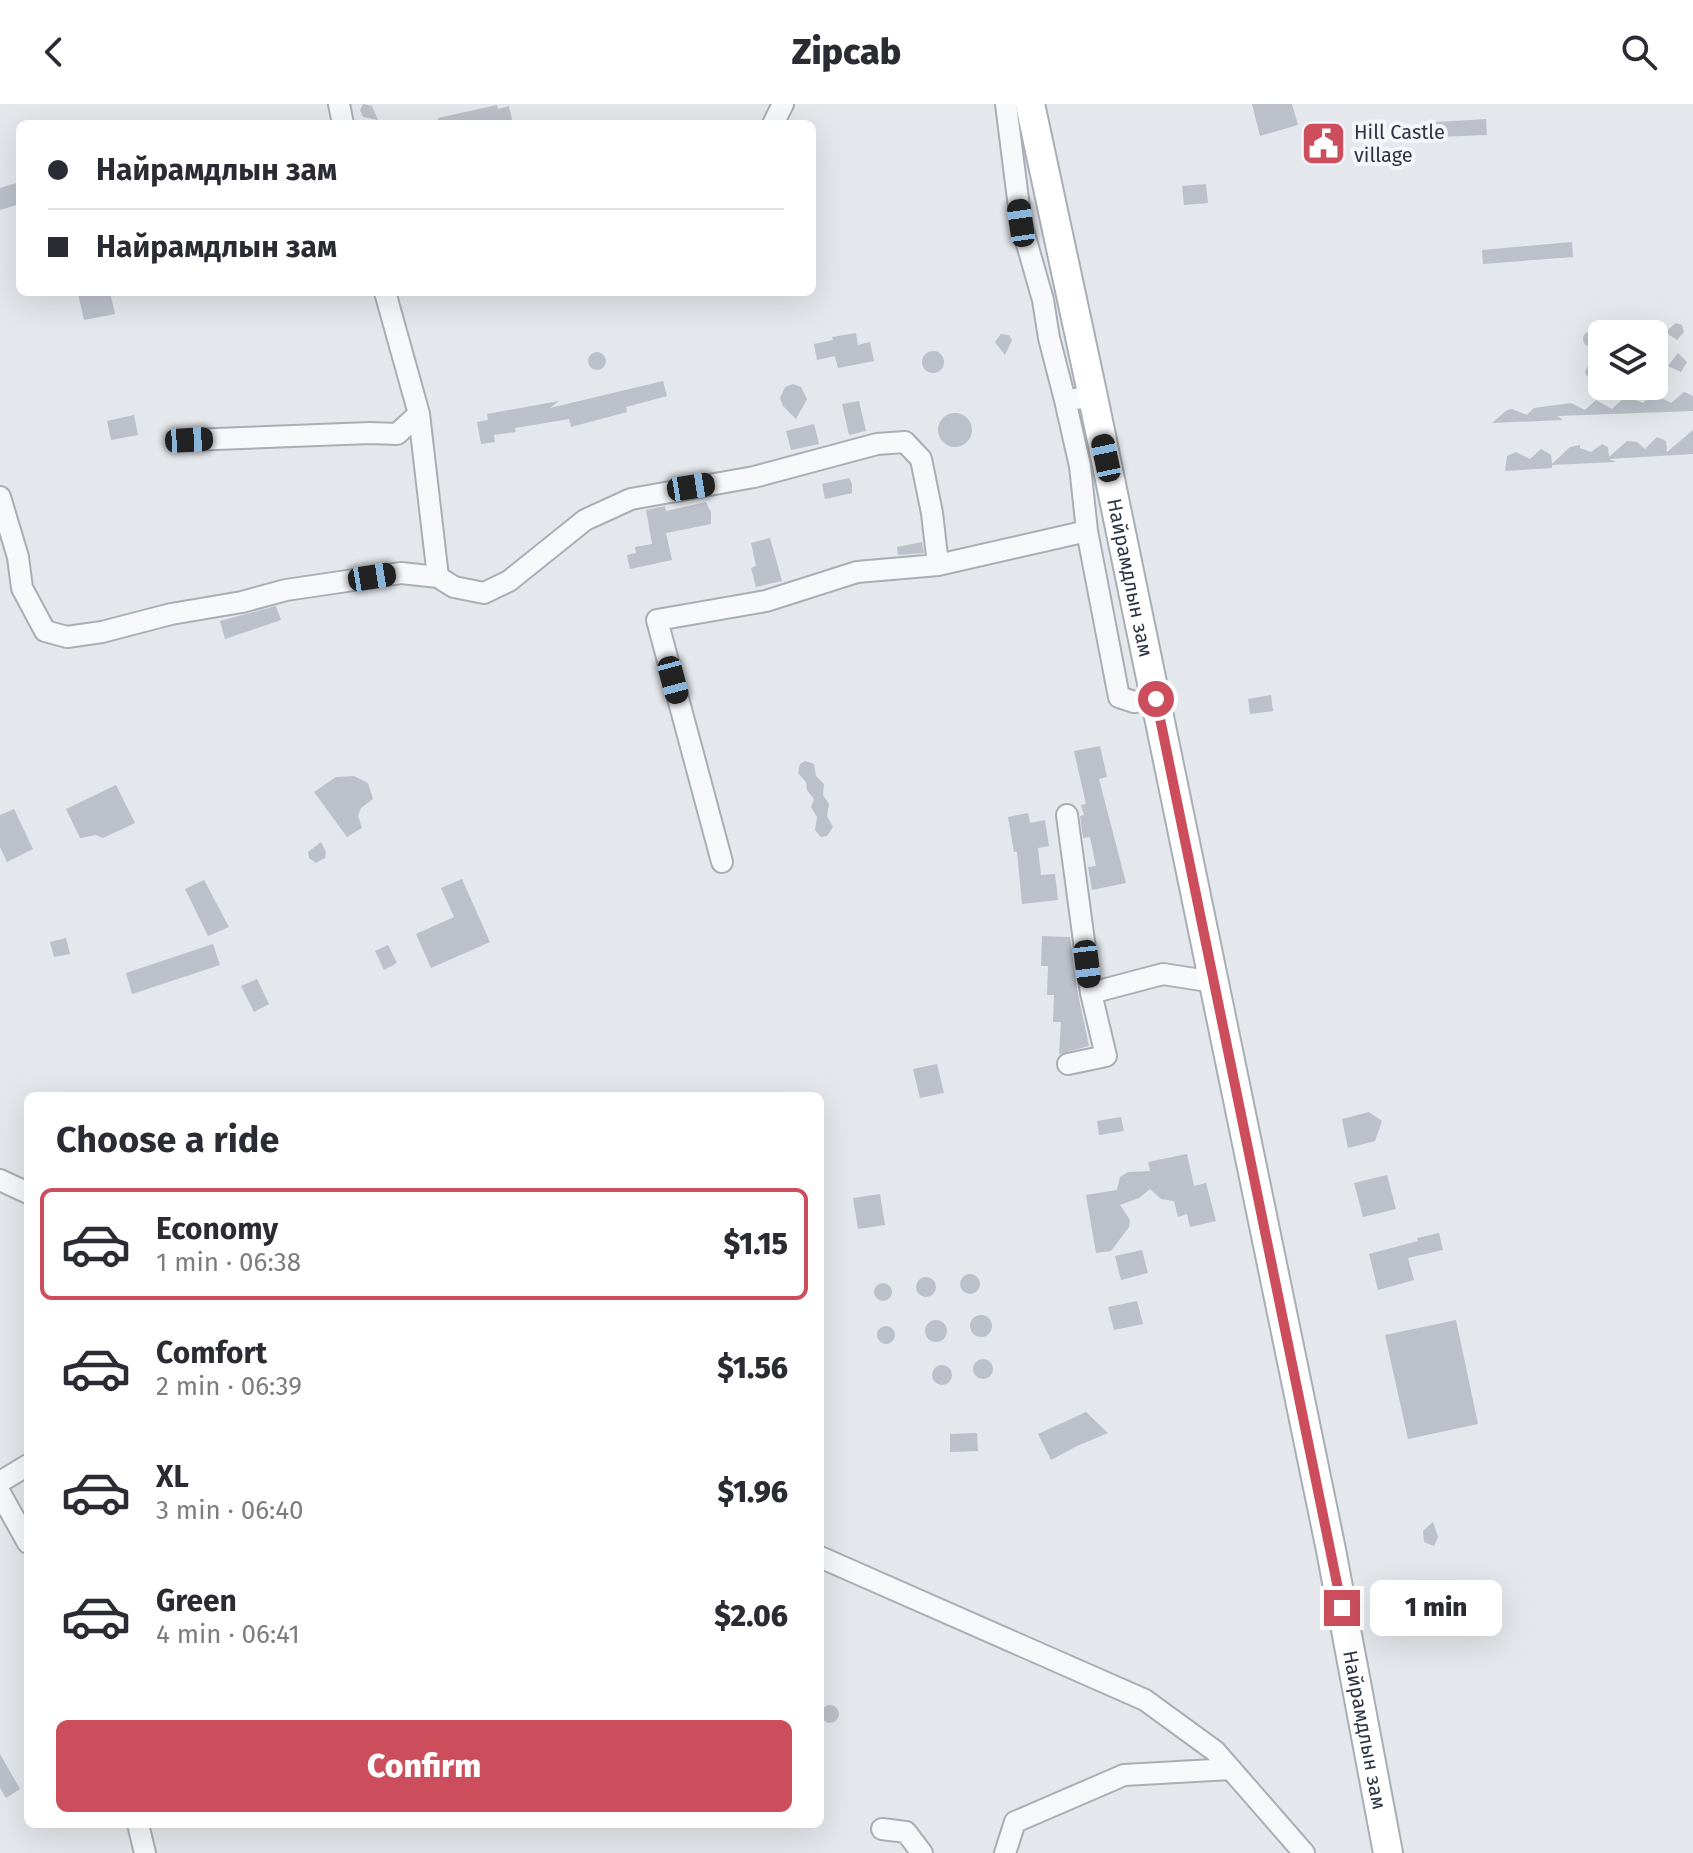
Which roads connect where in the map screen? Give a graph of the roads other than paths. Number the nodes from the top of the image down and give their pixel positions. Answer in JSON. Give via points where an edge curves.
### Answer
{"nodes":[{"id":1,"x":1006,"y":104,"type":"edge"},
{"id":2,"x":1030,"y":104,"type":"edge"},
{"id":3,"x":386,"y":296,"type":"edge"},
{"id":4,"x":1093,"y":397,"type":"junction"},
{"id":5,"x":1065,"y":400,"type":"junction"},
{"id":6,"x":419,"y":414,"type":"junction"},
{"id":7,"x":189,"y":440,"type":"dead end"},
{"id":8,"x":0,"y":497,"type":"edge"},
{"id":9,"x":1087,"y":531,"type":"junction"},
{"id":10,"x":6,"y":533,"type":"edge"},
{"id":11,"x":938,"y":565,"type":"junction"},
{"id":12,"x":438,"y":577,"type":"junction"},
{"id":13,"x":1156,"y":699,"type":"junction"},
{"id":14,"x":1067,"y":815,"type":"dead end"},
{"id":15,"x":722,"y":862,"type":"dead end"},
{"id":16,"x":1214,"y":982,"type":"junction"},
{"id":17,"x":1091,"y":993,"type":"junction"},
{"id":18,"x":1068,"y":1064,"type":"dead end"},
{"id":19,"x":0,"y":1180,"type":"edge"},
{"id":20,"x":24,"y":1191,"type":"edge"},
{"id":21,"x":24,"y":1467,"type":"edge"},
{"id":22,"x":0,"y":1482,"type":"edge"},
{"id":23,"x":0,"y":1493,"type":"edge"},
{"id":24,"x":24,"y":1536,"type":"edge"},
{"id":25,"x":824,"y":1559,"type":"edge"},
{"id":26,"x":1231,"y":1769,"type":"junction"},
{"id":27,"x":139,"y":1828,"type":"edge"},
{"id":28,"x":882,"y":1829,"type":"dead end"},
{"id":29,"x":145,"y":1853,"type":"edge"},
{"id":30,"x":922,"y":1853,"type":"edge"},
{"id":31,"x":1005,"y":1853,"type":"edge"},
{"id":32,"x":1304,"y":1853,"type":"edge"},
{"id":33,"x":1388,"y":1853,"type":"edge"}],
"edges":[{"from":1,"to":5,"type":"street","via":[[1021,223]]},
{"from":2,"to":4,"type":"main road","name":"Найрамдлын зам"},
{"from":3,"to":6,"type":"street"},
{"from":4,"to":5,"type":"street"},
{"from":4,"to":13,"type":"main road","name":"Найрамдлын зам"},
{"from":5,"to":9,"type":"street"},
{"from":6,"to":7,"type":"street","via":[[397,434]]},
{"from":6,"to":12,"type":"street"},
{"from":8,"to":10,"type":"street"},
{"from":9,"to":11,"type":"street"},
{"from":9,"to":13,"type":"street","via":[[1119,697],[1134,702]]},
{"from":10,"to":12,"type":"street","via":[[18,557],[22,588],[45,631],[67,637],[286,590],[401,573]]},
{"from":11,"to":12,"type":"street","via":[[921,459],[905,442],[631,499],[585,520],[509,581],[484,593],[454,587]]},
{"from":11,"to":15,"type":"street","via":[[857,572],[766,601],[657,620]]},
{"from":13,"to":16,"type":"main road","name":"Найрамдлын зам"},
{"from":14,"to":17,"type":"street"},
{"from":16,"to":17,"type":"street","via":[[1163,974]]},
{"from":16,"to":33,"type":"main road","name":"Найрамдлын зам"},
{"from":17,"to":18,"type":"street","via":[[1106,1056]]},
{"from":19,"to":20,"type":"street"},
{"from":21,"to":22,"type":"street"},
{"from":23,"to":24,"type":"street"},
{"from":25,"to":26,"type":"street","via":[[1145,1700],[1215,1751]]},
{"from":26,"to":31,"type":"street","via":[[1124,1775],[1015,1822]]},
{"from":26,"to":32,"type":"street"},
{"from":27,"to":29,"type":"street"},
{"from":28,"to":30,"type":"street","via":[[906,1832]]}]}
